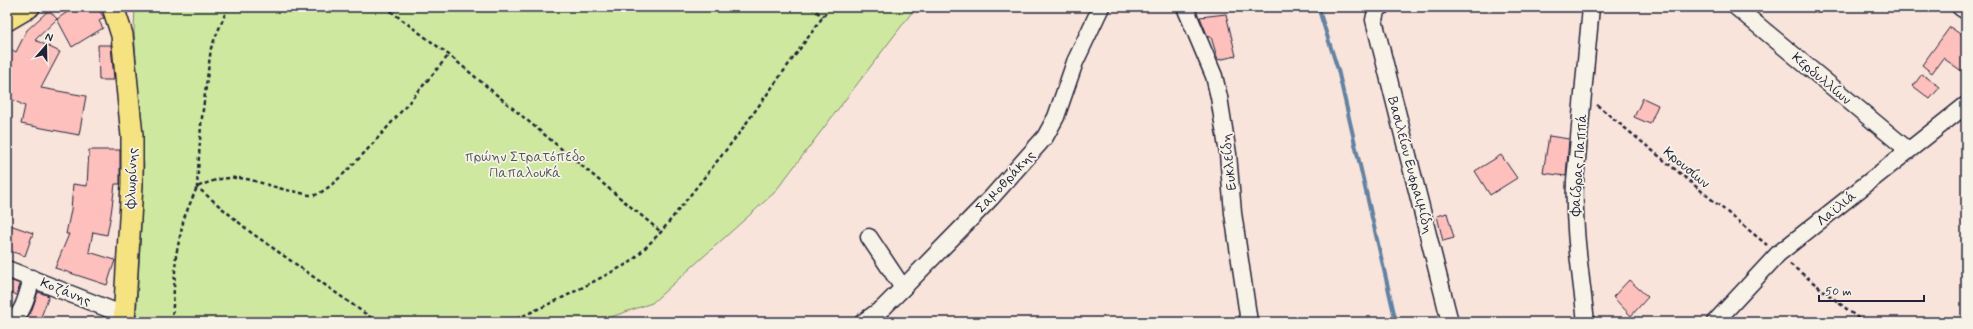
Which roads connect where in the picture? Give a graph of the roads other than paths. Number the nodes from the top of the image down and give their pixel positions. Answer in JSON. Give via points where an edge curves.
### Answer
{"nodes":[{"id":1,"x":113,"y":7,"type":"edge"},
{"id":2,"x":125,"y":7,"type":"edge"},
{"id":3,"x":1102,"y":7,"type":"edge"},
{"id":4,"x":1185,"y":7,"type":"edge"},
{"id":5,"x":1591,"y":7,"type":"edge"},
{"id":6,"x":1736,"y":7,"type":"edge"},
{"id":7,"x":1960,"y":7,"type":"edge"},
{"id":8,"x":1379,"y":8,"type":"edge"},
{"id":9,"x":1966,"y":11,"type":"edge"},
{"id":10,"x":122,"y":35,"type":"junction"},
{"id":11,"x":1966,"y":105,"type":"edge"},
{"id":12,"x":1908,"y":150,"type":"junction"},
{"id":13,"x":869,"y":237,"type":"dead end"},
{"id":14,"x":7,"y":269,"type":"edge"},
{"id":15,"x":32,"y":278,"type":"junction"},
{"id":16,"x":903,"y":288,"type":"junction"},
{"id":17,"x":124,"y":318,"type":"edge"},
{"id":18,"x":11,"y":322,"type":"edge"},
{"id":19,"x":863,"y":322,"type":"edge"},
{"id":20,"x":1249,"y":322,"type":"edge"},
{"id":21,"x":1450,"y":322,"type":"edge"},
{"id":22,"x":1586,"y":322,"type":"edge"},
{"id":23,"x":1715,"y":322,"type":"edge"}],
"edges":[{"from":1,"to":10,"type":"main road","name":"Φλωρίνης"},
{"from":2,"to":10,"type":"main road","name":"Φλωρίνης"},
{"from":3,"to":16,"type":"street","name":"Σαμοθράκης","via":[[1075,62],[1056,118],[1045,137],[991,198]]},
{"from":4,"to":20,"type":"street","name":"Ευκλείδη","via":[[1214,76],[1219,97]]},
{"from":5,"to":22,"type":"street","name":"Φαίδρας Παππά","via":[[1574,205],[1576,246]]},
{"from":6,"to":12,"type":"street","name":"Κερδυλλίων"},
{"from":7,"to":9,"type":"street"},
{"from":8,"to":21,"type":"street","name":"Βασιλείου Ευφραιμίδη","via":[[1374,20]]},
{"from":10,"to":17,"type":"main road","name":"Φλωρίνης","via":[[133,151]]},
{"from":11,"to":12,"type":"street","name":"Λαϊλιά"},
{"from":12,"to":23,"type":"street","name":"Λαϊλιά","via":[[1778,254]]},
{"from":13,"to":16,"type":"street"},
{"from":14,"to":15,"type":"street","name":"Κοζάνης"},
{"from":15,"to":17,"type":"street","name":"Κοζάνης"},
{"from":15,"to":18,"type":"street","via":[[23,305],[16,319]]},
{"from":16,"to":19,"type":"street","name":"Σαμοθράκης","via":[[883,308]]}]}
